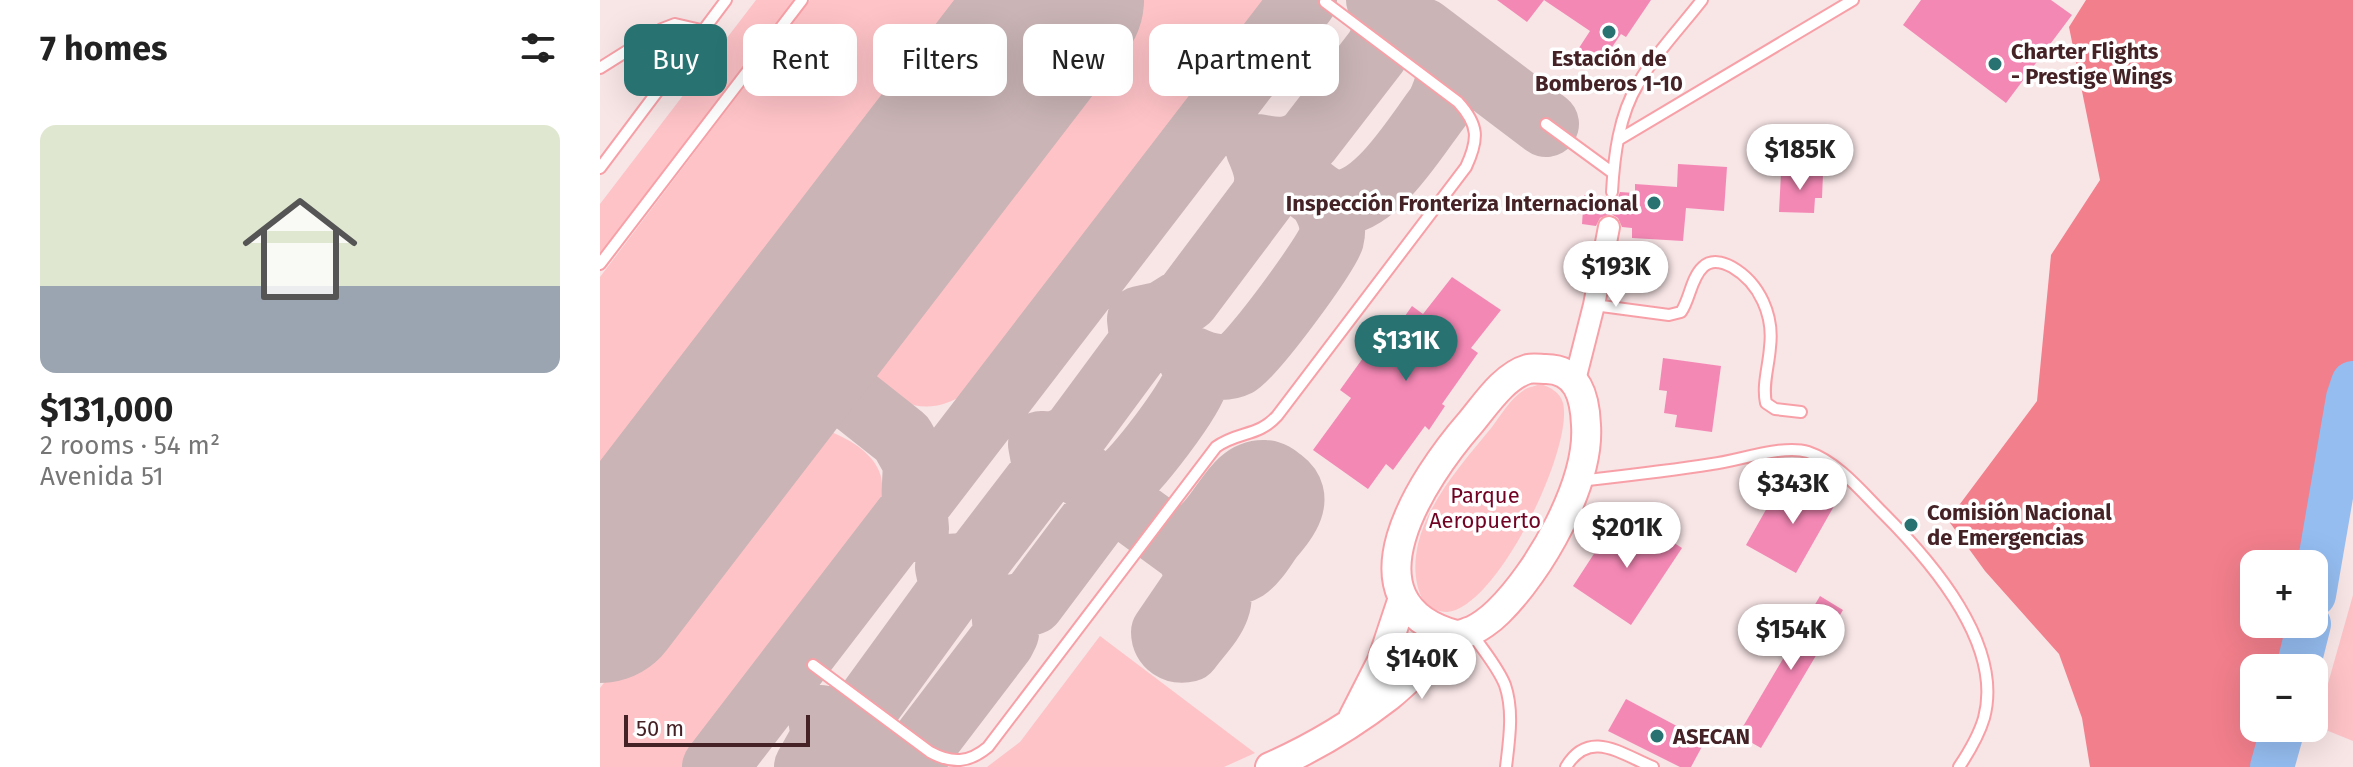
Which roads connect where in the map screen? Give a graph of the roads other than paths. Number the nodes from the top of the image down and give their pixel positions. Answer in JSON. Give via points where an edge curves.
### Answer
{"nodes":[{"id":1,"x":726,"y":0,"type":"edge"},
{"id":2,"x":802,"y":0,"type":"edge"},
{"id":3,"x":1702,"y":0,"type":"edge"},
{"id":4,"x":1325,"y":2,"type":"edge"},
{"id":5,"x":1847,"y":2,"type":"edge"},
{"id":6,"x":706,"y":24,"type":"edge"},
{"id":7,"x":624,"y":53,"type":"edge"},
{"id":8,"x":600,"y":68,"type":"edge"},
{"id":9,"x":653,"y":96,"type":"edge"},
{"id":10,"x":1546,"y":124,"type":"dead end"},
{"id":11,"x":1618,"y":140,"type":"junction"},
{"id":12,"x":600,"y":168,"type":"edge"},
{"id":13,"x":1613,"y":173,"type":"junction"},
{"id":14,"x":1612,"y":192,"type":"dead end"},
{"id":15,"x":1609,"y":227,"type":"dead end"},
{"id":16,"x":600,"y":264,"type":"edge"},
{"id":17,"x":1594,"y":305,"type":"junction"},
{"id":18,"x":1575,"y":380,"type":"junction"},
{"id":19,"x":1801,"y":412,"type":"dead end"},
{"id":20,"x":1579,"y":481,"type":"junction"},
{"id":21,"x":1402,"y":601,"type":"junction"},
{"id":22,"x":1463,"y":634,"type":"junction"},
{"id":23,"x":813,"y":665,"type":"dead end"},
{"id":24,"x":1353,"y":720,"type":"junction"},
{"id":25,"x":1270,"y":767,"type":"edge"},
{"id":26,"x":1506,"y":767,"type":"edge"},
{"id":27,"x":1566,"y":767,"type":"edge"},
{"id":28,"x":1653,"y":767,"type":"edge"},
{"id":29,"x":1959,"y":767,"type":"edge"}],
"edges":[{"from":1,"to":6,"type":"lane"},
{"from":2,"to":16,"type":"lane"},
{"from":3,"to":11,"type":"lane","via":[[1638,84]]},
{"from":4,"to":23,"type":"lane","via":[[1458,102],[1470,115],[1475,148],[1466,167],[1277,416],[1267,427],[1216,447],[976,757],[957,761],[930,752]]},
{"from":5,"to":11,"type":"lane"},
{"from":7,"to":8,"type":"lane"},
{"from":9,"to":12,"type":"lane"},
{"from":10,"to":13,"type":"lane"},
{"from":11,"to":13,"type":"lane"},
{"from":13,"to":14,"type":"lane"},
{"from":15,"to":17,"type":"street"},
{"from":17,"to":18,"type":"street"},
{"from":17,"to":19,"type":"lane","via":[[1681,312],[1702,267],[1711,262],[1737,269],[1757,289],[1771,322],[1766,403]]},
{"from":18,"to":20,"type":"main road","via":[[1585,402],[1588,441]]},
{"from":18,"to":21,"type":"main road","via":[[1555,369],[1528,369],[1503,384],[1457,438],[1415,501],[1401,534],[1396,568]]},
{"from":20,"to":22,"type":"main road","via":[[1530,572],[1498,612]]},
{"from":20,"to":29,"type":"lane","via":[[1792,449],[1830,464],[1917,546],[1970,628],[1982,657],[1984,717]]},
{"from":21,"to":22,"type":"main road","via":[[1436,630]]},
{"from":21,"to":24,"type":"main road","via":[[1382,661]]},
{"from":22,"to":24,"type":"main road"},
{"from":22,"to":26,"type":"lane","via":[[1504,682],[1510,728]]},
{"from":24,"to":25,"type":"main road","via":[[1308,756]]},
{"from":27,"to":28,"type":"lane","via":[[1585,747],[1598,744]]}]}
